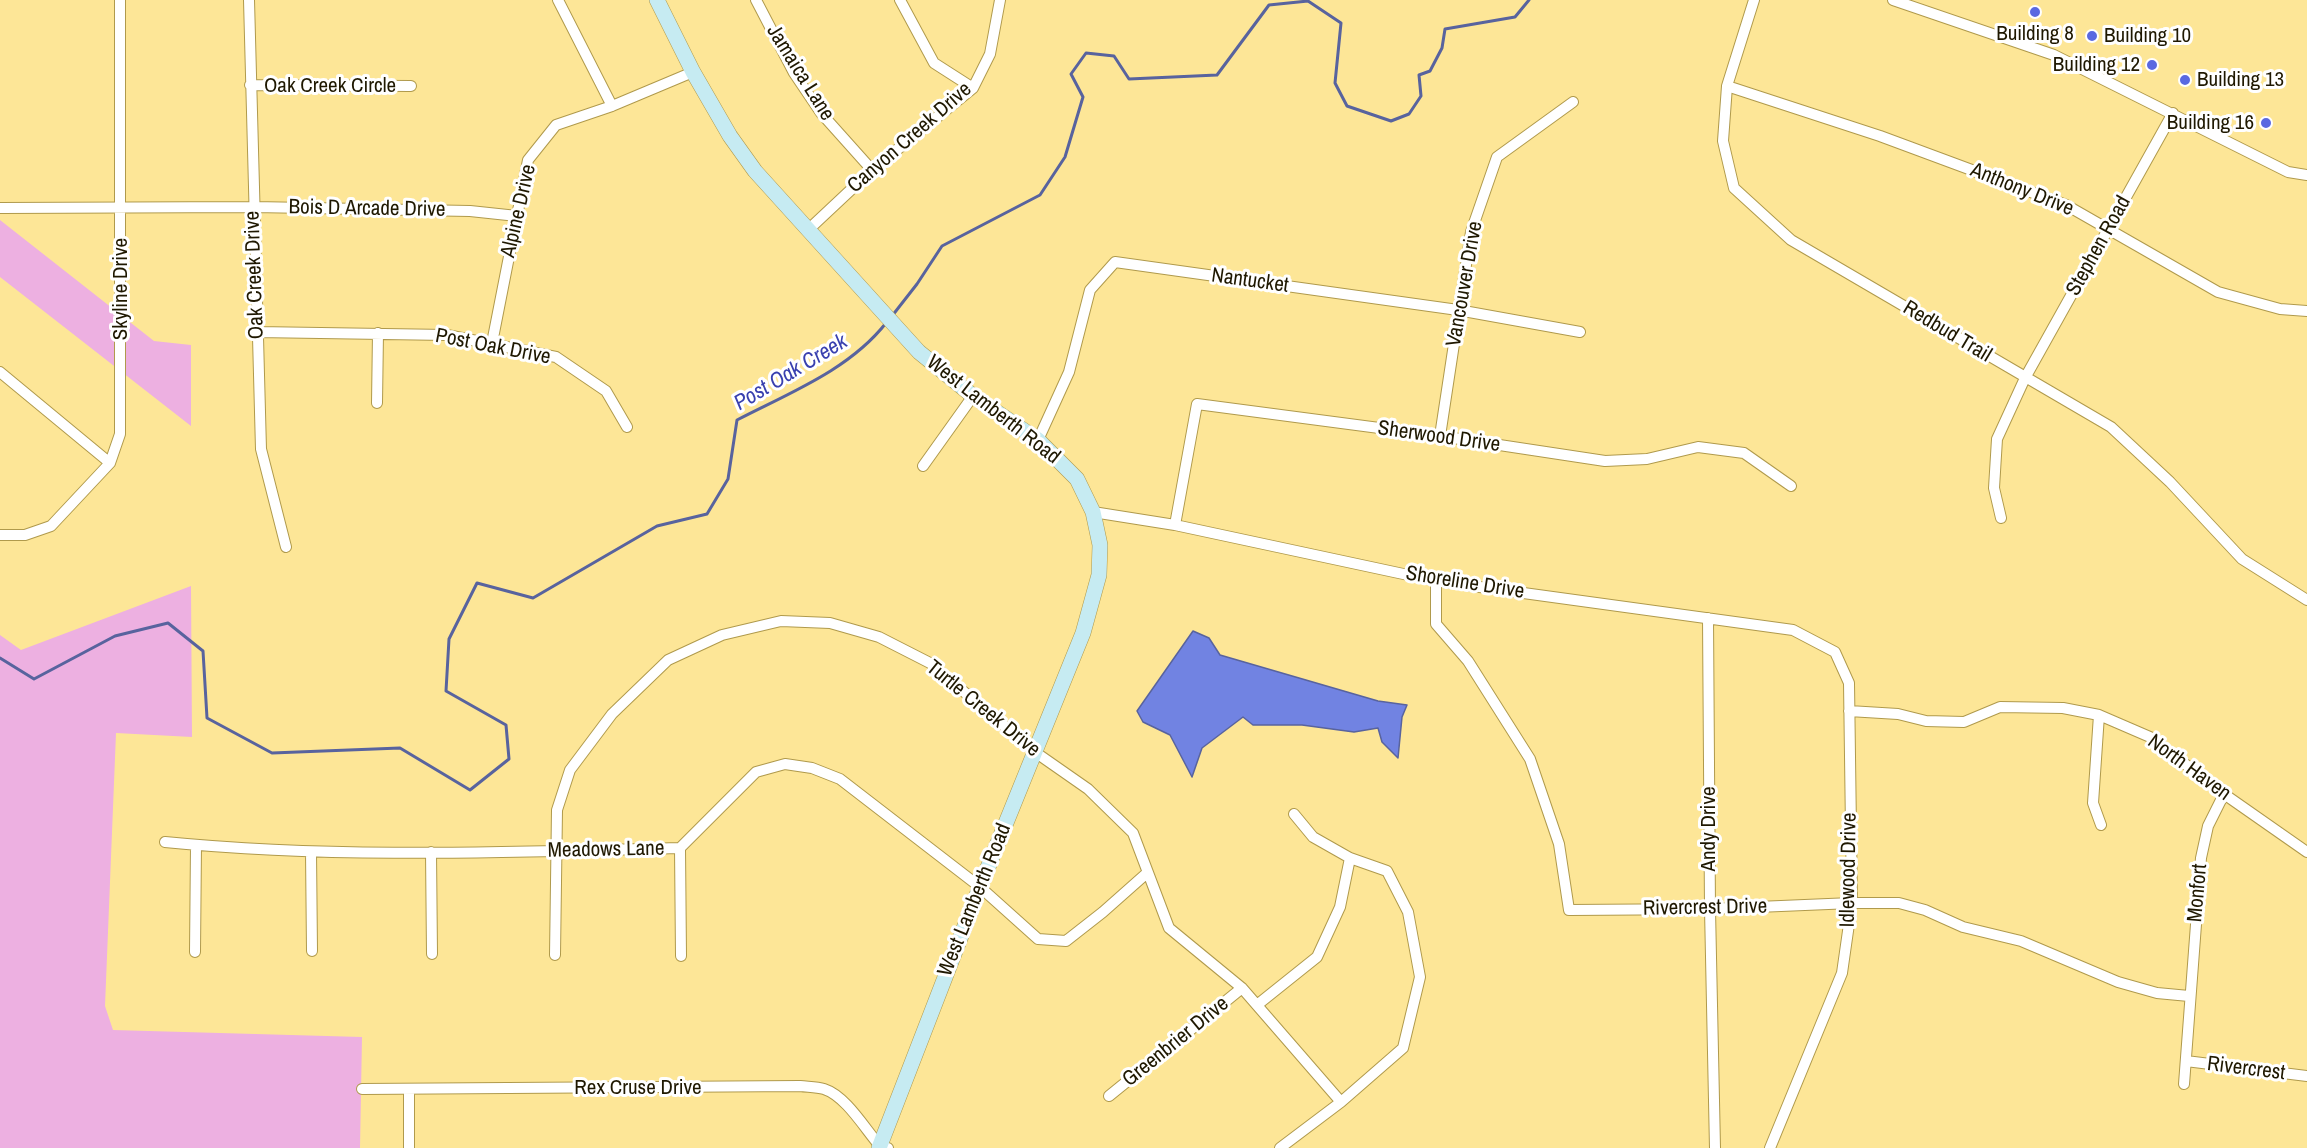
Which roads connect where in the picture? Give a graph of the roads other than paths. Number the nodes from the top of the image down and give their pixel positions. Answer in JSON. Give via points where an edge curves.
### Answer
{"nodes":[{"id":1,"x":120,"y":0,"type":"edge"},
{"id":2,"x":249,"y":0,"type":"edge"},
{"id":3,"x":558,"y":0,"type":"edge"},
{"id":4,"x":657,"y":0,"type":"edge"},
{"id":5,"x":756,"y":0,"type":"edge"},
{"id":6,"x":900,"y":0,"type":"edge"},
{"id":7,"x":1000,"y":0,"type":"edge"},
{"id":8,"x":1754,"y":0,"type":"edge"},
{"id":9,"x":1893,"y":0,"type":"edge"},
{"id":10,"x":693,"y":72,"type":"junction"},
{"id":11,"x":250,"y":85,"type":"junction"},
{"id":12,"x":411,"y":86,"type":"dead end"},
{"id":13,"x":1727,"y":86,"type":"junction"},
{"id":14,"x":973,"y":88,"type":"junction"},
{"id":15,"x":1573,"y":102,"type":"dead end"},
{"id":16,"x":612,"y":106,"type":"junction"},
{"id":17,"x":2173,"y":113,"type":"junction"},
{"id":18,"x":872,"y":170,"type":"junction"},
{"id":19,"x":2307,"y":175,"type":"edge"},
{"id":20,"x":121,"y":207,"type":"junction"},
{"id":21,"x":254,"y":207,"type":"junction"},
{"id":22,"x":0,"y":208,"type":"edge"},
{"id":23,"x":517,"y":216,"type":"junction"},
{"id":24,"x":2109,"y":229,"type":"junction"},
{"id":25,"x":808,"y":230,"type":"junction"},
{"id":26,"x":1458,"y":310,"type":"junction"},
{"id":27,"x":2307,"y":311,"type":"edge"},
{"id":28,"x":257,"y":332,"type":"junction"},
{"id":29,"x":1580,"y":332,"type":"dead end"},
{"id":30,"x":378,"y":333,"type":"junction"},
{"id":31,"x":492,"y":343,"type":"junction"},
{"id":32,"x":0,"y":372,"type":"edge"},
{"id":33,"x":2025,"y":378,"type":"junction"},
{"id":34,"x":973,"y":396,"type":"junction"},
{"id":35,"x":377,"y":403,"type":"dead end"},
{"id":36,"x":627,"y":427,"type":"dead end"},
{"id":37,"x":1440,"y":436,"type":"junction"},
{"id":38,"x":1038,"y":440,"type":"junction"},
{"id":39,"x":110,"y":463,"type":"junction"},
{"id":40,"x":923,"y":466,"type":"dead end"},
{"id":41,"x":1791,"y":486,"type":"dead end"},
{"id":42,"x":1093,"y":512,"type":"junction"},
{"id":43,"x":2001,"y":518,"type":"dead end"},
{"id":44,"x":1175,"y":525,"type":"junction"},
{"id":45,"x":0,"y":535,"type":"edge"},
{"id":46,"x":286,"y":547,"type":"dead end"},
{"id":47,"x":1436,"y":581,"type":"junction"},
{"id":48,"x":2307,"y":600,"type":"edge"},
{"id":49,"x":1708,"y":618,"type":"junction"},
{"id":50,"x":1835,"y":652,"type":"joint"},
{"id":51,"x":1849,"y":711,"type":"junction"},
{"id":52,"x":2099,"y":715,"type":"junction"},
{"id":53,"x":1035,"y":752,"type":"junction"},
{"id":54,"x":2224,"y":795,"type":"junction"},
{"id":55,"x":1294,"y":814,"type":"dead end"},
{"id":56,"x":2102,"y":825,"type":"dead end"},
{"id":57,"x":165,"y":842,"type":"dead end"},
{"id":58,"x":196,"y":845,"type":"junction"},
{"id":59,"x":680,"y":848,"type":"junction"},
{"id":60,"x":555,"y":851,"type":"junction"},
{"id":61,"x":311,"y":852,"type":"junction"},
{"id":62,"x":431,"y":852,"type":"junction"},
{"id":63,"x":2307,"y":852,"type":"edge"},
{"id":64,"x":1350,"y":858,"type":"junction"},
{"id":65,"x":1147,"y":873,"type":"junction"},
{"id":66,"x":980,"y":887,"type":"junction"},
{"id":67,"x":1852,"y":903,"type":"junction"},
{"id":68,"x":1710,"y":909,"type":"junction"},
{"id":69,"x":312,"y":951,"type":"dead end"},
{"id":70,"x":195,"y":952,"type":"dead end"},
{"id":71,"x":432,"y":954,"type":"dead end"},
{"id":72,"x":555,"y":956,"type":"dead end"},
{"id":73,"x":681,"y":956,"type":"dead end"},
{"id":74,"x":1242,"y":988,"type":"junction"},
{"id":75,"x":2189,"y":996,"type":"junction"},
{"id":76,"x":1257,"y":1005,"type":"junction"},
{"id":77,"x":2186,"y":1061,"type":"junction"},
{"id":78,"x":2307,"y":1076,"type":"edge"},
{"id":79,"x":2184,"y":1084,"type":"dead end"},
{"id":80,"x":362,"y":1089,"type":"dead end"},
{"id":81,"x":409,"y":1089,"type":"junction"},
{"id":82,"x":1109,"y":1096,"type":"dead end"},
{"id":83,"x":1341,"y":1102,"type":"junction"},
{"id":84,"x":882,"y":1147,"type":"edge"},
{"id":85,"x":409,"y":1148,"type":"edge"},
{"id":86,"x":1280,"y":1148,"type":"edge"},
{"id":87,"x":1715,"y":1148,"type":"edge"},
{"id":88,"x":1770,"y":1148,"type":"edge"}],
"edges":[{"from":1,"to":20,"type":"street","name":"Skyline Drive"},
{"from":2,"to":11,"type":"street","name":"Oak Creek Drive"},
{"from":3,"to":16,"type":"street"},
{"from":4,"to":10,"type":"street","name":"West Lamberth Road"},
{"from":5,"to":18,"type":"street","name":"Jamaica Lane","via":[[821,113]]},
{"from":6,"to":14,"type":"street","via":[[934,63]]},
{"from":7,"to":14,"type":"street","name":"Canyon Creek Drive","via":[[990,54]]},
{"from":8,"to":13,"type":"street","name":"Redbud Trail"},
{"from":9,"to":17,"type":"street","via":[[2054,55]]},
{"from":10,"to":16,"type":"street","name":"Alpine Drive"},
{"from":10,"to":25,"type":"street","name":"West Lamberth Road","via":[[755,171]]},
{"from":11,"to":12,"type":"street","name":"Oak Creek Circle"},
{"from":11,"to":21,"type":"street","name":"Oak Creek Drive"},
{"from":13,"to":24,"type":"street","name":"Anthony Drive","via":[[1880,136],[2066,205]]},
{"from":13,"to":33,"type":"street","name":"Redbud Trail","via":[[1723,141],[1734,188],[1791,240]]},
{"from":14,"to":18,"type":"street","name":"Canyon Creek Drive"},
{"from":15,"to":26,"type":"street","name":"Vancouver Drive","via":[[1497,156],[1471,232]]},
{"from":16,"to":23,"type":"street","name":"Alpine Drive","via":[[556,126],[528,160]]},
{"from":17,"to":19,"type":"street","via":[[2288,172]]},
{"from":17,"to":24,"type":"street","name":"Stephen Road"},
{"from":18,"to":25,"type":"street","name":"Canyon Creek Drive"},
{"from":20,"to":21,"type":"street","name":"Bois D Arcade Drive"},
{"from":20,"to":22,"type":"street","name":"Bois D Arcade Drive"},
{"from":20,"to":39,"type":"street","name":"Skyline Drive","via":[[120,434]]},
{"from":21,"to":23,"type":"street","name":"Bois D Arcade Drive","via":[[470,211]]},
{"from":21,"to":28,"type":"street","name":"Oak Creek Drive"},
{"from":23,"to":31,"type":"street","name":"Alpine Drive"},
{"from":24,"to":27,"type":"street","name":"Anthony Drive","via":[[2218,292],[2280,309]]},
{"from":24,"to":33,"type":"street","name":"Stephen Road"},
{"from":25,"to":34,"type":"street","name":"West Lamberth Road","via":[[919,352]]},
{"from":26,"to":29,"type":"street","name":"Nantucket"},
{"from":26,"to":37,"type":"street","name":"Vancouver Drive"},
{"from":26,"to":38,"type":"street","name":"Nantucket","via":[[1115,262],[1090,290],[1070,372]]},
{"from":28,"to":30,"type":"street","name":"Post Oak Drive"},
{"from":28,"to":46,"type":"street","name":"Oak Creek Drive","via":[[261,448]]},
{"from":30,"to":31,"type":"street","name":"Post Oak Drive","via":[[447,335]]},
{"from":30,"to":35,"type":"street"},
{"from":31,"to":36,"type":"street","name":"Post Oak Drive","via":[[556,357],[606,391]]},
{"from":32,"to":39,"type":"street"},
{"from":33,"to":43,"type":"street","name":"Stephen Road","via":[[1997,439],[1994,488]]},
{"from":33,"to":48,"type":"street","name":"Redbud Trail","via":[[2111,427],[2170,482],[2242,559]]},
{"from":34,"to":38,"type":"street","name":"West Lamberth Road"},
{"from":34,"to":40,"type":"street"},
{"from":37,"to":41,"type":"street","name":"Sherwood Drive","via":[[1605,461],[1647,459],[1698,447],[1744,453]]},
{"from":37,"to":44,"type":"street","name":"Sherwood Drive","via":[[1197,404]]},
{"from":38,"to":42,"type":"street","name":"West Lamberth Road","via":[[1077,479]]},
{"from":39,"to":45,"type":"street","name":"Skyline Drive","via":[[51,526],[25,535]]},
{"from":42,"to":44,"type":"street","name":"Shoreline Drive"},
{"from":42,"to":53,"type":"street","name":"West Lamberth Road","via":[[1100,545],[1099,575],[1083,633]]},
{"from":44,"to":47,"type":"street","name":"Shoreline Drive"},
{"from":47,"to":49,"type":"street","name":"Shoreline Drive"},
{"from":47,"to":68,"type":"street","name":"Rivercrest Drive","via":[[1436,624],[1468,661],[1530,759],[1559,844],[1569,910]]},
{"from":49,"to":50,"type":"street","name":"Shoreline Drive","via":[[1794,630]]},
{"from":49,"to":68,"type":"street","name":"Andy Drive"},
{"from":50,"to":51,"type":"street","name":"Idlewood Drive","via":[[1849,683]]},
{"from":51,"to":52,"type":"street","name":"North Haven","via":[[1964,722],[2000,707],[2063,708]]},
{"from":51,"to":67,"type":"street","name":"Idlewood Drive"},
{"from":52,"to":54,"type":"street","name":"North Haven","via":[[2150,737]]},
{"from":52,"to":56,"type":"street","via":[[2093,803]]},
{"from":53,"to":60,"type":"street","name":"Turtle Creek Drive","via":[[930,663],[879,637],[830,623],[781,621],[722,635],[668,660],[612,714],[570,770],[557,810]]},
{"from":53,"to":65,"type":"street","name":"Turtle Creek Drive","via":[[1088,789],[1133,834]]},
{"from":53,"to":66,"type":"street","name":"West Lamberth Road"},
{"from":54,"to":63,"type":"street","name":"North Haven"},
{"from":54,"to":75,"type":"street","name":"Monfort","via":[[2204,842]]},
{"from":55,"to":64,"type":"street","via":[[1313,837]]},
{"from":57,"to":58,"type":"street","name":"Meadows Lane"},
{"from":58,"to":61,"type":"street","name":"Meadows Lane"},
{"from":58,"to":70,"type":"street"},
{"from":59,"to":60,"type":"street","name":"Meadows Lane"},
{"from":59,"to":66,"type":"street","name":"Meadows Lane","via":[[756,772],[785,764],[812,768],[840,779]]},
{"from":59,"to":73,"type":"street"},
{"from":60,"to":62,"type":"street","name":"Meadows Lane"},
{"from":60,"to":72,"type":"street","name":"Turtle Creek Drive"},
{"from":61,"to":62,"type":"street","name":"Meadows Lane"},
{"from":61,"to":69,"type":"street"},
{"from":62,"to":71,"type":"street"},
{"from":64,"to":76,"type":"street","name":"Greenbrier Drive","via":[[1340,907],[1317,957]]},
{"from":64,"to":83,"type":"street","via":[[1387,871],[1408,912],[1420,977],[1403,1048]]},
{"from":65,"to":66,"type":"street","name":"Meadows Lane","via":[[1066,941],[1038,939]]},
{"from":65,"to":74,"type":"street","name":"Turtle Creek Drive","via":[[1169,928]]},
{"from":66,"to":84,"type":"street","name":"West Lamberth Road"},
{"from":67,"to":68,"type":"street","name":"Rivercrest Drive"},
{"from":67,"to":75,"type":"street","name":"Rivercrest Drive","via":[[1899,903],[1925,910],[1963,927],[2020,941],[2118,982],[2157,993]]},
{"from":67,"to":88,"type":"street","name":"Idlewood Drive","via":[[1842,973]]},
{"from":68,"to":87,"type":"street","name":"Andy Drive"},
{"from":74,"to":76,"type":"street","name":"Turtle Creek Drive"},
{"from":74,"to":82,"type":"street","name":"Greenbrier Drive"},
{"from":75,"to":77,"type":"street","name":"Monfort"},
{"from":76,"to":83,"type":"street","name":"Turtle Creek Drive"},
{"from":77,"to":78,"type":"street","name":"Rivercrest"},
{"from":77,"to":79,"type":"street","name":"Monfort"},
{"from":80,"to":81,"type":"street","name":"Rex Cruse Drive"},
{"from":81,"to":84,"type":"street","name":"Rex Cruse Drive","via":[[800,1086],[824,1089],[835,1095]]},
{"from":81,"to":85,"type":"street"},
{"from":83,"to":86,"type":"street"}]}
